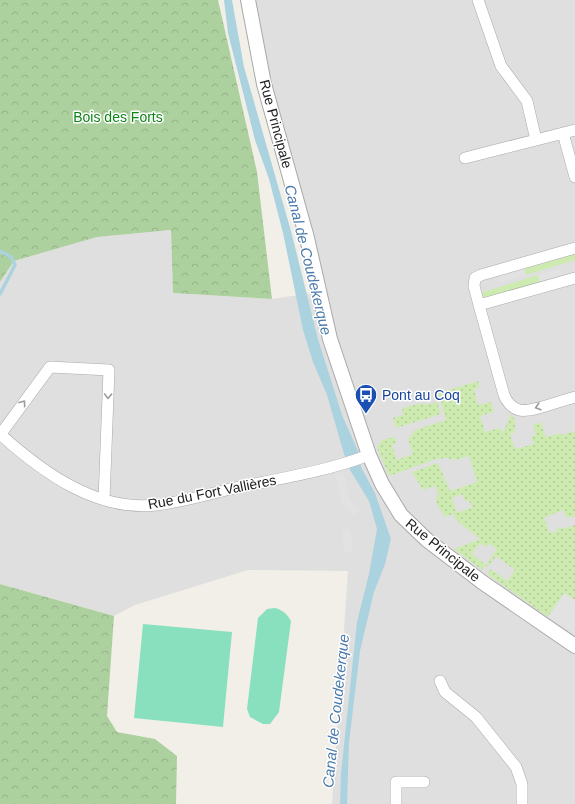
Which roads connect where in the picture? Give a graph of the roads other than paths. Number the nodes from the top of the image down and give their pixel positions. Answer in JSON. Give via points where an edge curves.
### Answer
{"nodes":[{"id":1,"x":248,"y":0,"type":"edge"},
{"id":2,"x":478,"y":0,"type":"edge"},
{"id":3,"x":575,"y":130,"type":"edge"},
{"id":4,"x":563,"y":133,"type":"junction"},
{"id":5,"x":536,"y":140,"type":"junction"},
{"id":6,"x":465,"y":158,"type":"dead end"},
{"id":7,"x":575,"y":177,"type":"edge"},
{"id":8,"x":575,"y":248,"type":"edge"},
{"id":9,"x":575,"y":278,"type":"edge"},
{"id":10,"x":479,"y":305,"type":"junction"},
{"id":11,"x":575,"y":396,"type":"edge"},
{"id":12,"x":0,"y":434,"type":"edge"},
{"id":13,"x":366,"y":456,"type":"junction"},
{"id":14,"x":104,"y":500,"type":"junction"},
{"id":15,"x":575,"y":645,"type":"edge"},
{"id":16,"x":440,"y":681,"type":"dead end"},
{"id":17,"x":424,"y":782,"type":"dead end"},
{"id":18,"x":396,"y":804,"type":"edge"},
{"id":19,"x":522,"y":804,"type":"edge"}],
"edges":[{"from":1,"to":13,"type":"street","name":"Rue Principale","via":[[264,84],[307,238],[328,329]]},
{"from":2,"to":5,"type":"street","via":[[501,66],[527,102]]},
{"from":3,"to":4,"type":"street"},
{"from":4,"to":5,"type":"street"},
{"from":4,"to":7,"type":"street"},
{"from":5,"to":6,"type":"street"},
{"from":8,"to":10,"type":"street","via":[[478,276],[474,280],[474,286]]},
{"from":9,"to":10,"type":"street"},
{"from":11,"to":10,"type":"street","one_way":true,"via":[[528,410],[519,410],[511,406],[504,395]]},
{"from":12,"to":14,"type":"street","name":"Rue du Fort Vallières","via":[[48,472]]},
{"from":12,"to":14,"type":"street","one_way":true,"via":[[50,367],[109,370]]},
{"from":13,"to":14,"type":"street","name":"Rue du Fort Vallières","via":[[344,464],[155,505],[126,505]]},
{"from":13,"to":15,"type":"street","name":"Rue Principale","via":[[390,500],[416,531],[478,579]]},
{"from":16,"to":19,"type":"street","via":[[445,692],[476,717],[516,767],[522,784]]},
{"from":17,"to":18,"type":"street","via":[[396,782]]}]}
